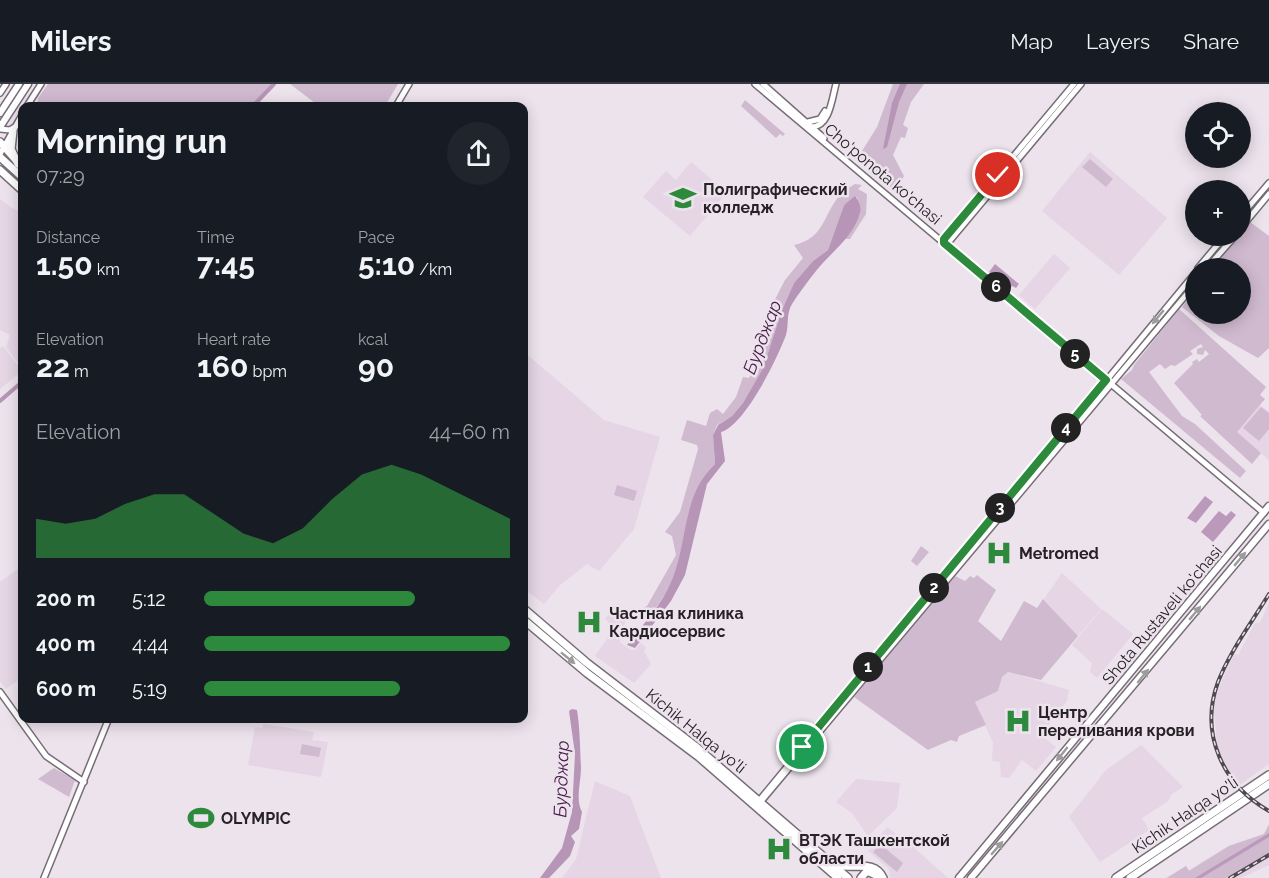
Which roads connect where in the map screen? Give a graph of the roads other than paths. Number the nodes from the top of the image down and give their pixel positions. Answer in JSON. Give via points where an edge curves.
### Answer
{"nodes":[{"id":1,"x":6,"y":84,"type":"edge"},
{"id":2,"x":20,"y":84,"type":"edge"},
{"id":3,"x":28,"y":84,"type":"edge"},
{"id":4,"x":41,"y":84,"type":"edge"},
{"id":5,"x":411,"y":84,"type":"edge"},
{"id":6,"x":755,"y":84,"type":"edge"},
{"id":7,"x":763,"y":84,"type":"edge"},
{"id":8,"x":835,"y":84,"type":"edge"},
{"id":9,"x":1074,"y":84,"type":"edge"},
{"id":10,"x":1081,"y":84,"type":"edge"},
{"id":11,"x":0,"y":93,"type":"edge"},
{"id":12,"x":30,"y":102,"type":"edge"},
{"id":13,"x":400,"y":102,"type":"edge"},
{"id":14,"x":3,"y":113,"type":"edge"},
{"id":15,"x":823,"y":116,"type":"junction"},
{"id":16,"x":18,"y":122,"type":"edge"},
{"id":17,"x":822,"y":124,"type":"junction"},
{"id":18,"x":809,"y":125,"type":"junction"},
{"id":19,"x":0,"y":128,"type":"edge"},
{"id":20,"x":15,"y":128,"type":"junction"},
{"id":21,"x":821,"y":137,"type":"junction"},
{"id":22,"x":2,"y":144,"type":"edge"},
{"id":23,"x":0,"y":156,"type":"edge"},
{"id":24,"x":18,"y":161,"type":"edge"},
{"id":25,"x":18,"y":163,"type":"edge"},
{"id":26,"x":0,"y":170,"type":"edge"},
{"id":27,"x":18,"y":173,"type":"edge"},
{"id":28,"x":0,"y":175,"type":"edge"},
{"id":29,"x":9,"y":178,"type":"junction"},
{"id":30,"x":1269,"y":183,"type":"edge"},
{"id":31,"x":18,"y":186,"type":"edge"},
{"id":32,"x":1269,"y":194,"type":"edge"},
{"id":33,"x":1251,"y":204,"type":"edge"},
{"id":34,"x":1251,"y":216,"type":"edge"},
{"id":35,"x":945,"y":242,"type":"junction"},
{"id":36,"x":1217,"y":246,"type":"edge"},
{"id":37,"x":1227,"y":246,"type":"edge"},
{"id":38,"x":1207,"y":258,"type":"edge"},
{"id":39,"x":1216,"y":258,"type":"edge"},
{"id":40,"x":1185,"y":284,"type":"edge"},
{"id":41,"x":1185,"y":296,"type":"edge"},
{"id":42,"x":1172,"y":300,"type":"junction"},
{"id":43,"x":1178,"y":304,"type":"junction"},
{"id":44,"x":1109,"y":381,"type":"junction"},
{"id":45,"x":1267,"y":511,"type":"edge"},
{"id":46,"x":1269,"y":524,"type":"edge"},
{"id":47,"x":528,"y":612,"type":"edge"},
{"id":48,"x":528,"y":624,"type":"edge"},
{"id":49,"x":551,"y":632,"type":"junction"},
{"id":50,"x":545,"y":639,"type":"junction"},
{"id":51,"x":0,"y":692,"type":"edge"},
{"id":52,"x":18,"y":716,"type":"edge"},
{"id":53,"x":657,"y":720,"type":"junction"},
{"id":54,"x":23,"y":723,"type":"edge"},
{"id":55,"x":108,"y":723,"type":"edge"},
{"id":56,"x":1269,"y":775,"type":"edge"},
{"id":57,"x":84,"y":781,"type":"junction"},
{"id":58,"x":1269,"y":784,"type":"edge"},
{"id":59,"x":759,"y":802,"type":"junction"},
{"id":60,"x":805,"y":849,"type":"junction"},
{"id":61,"x":822,"y":856,"type":"junction"},
{"id":62,"x":1149,"y":861,"type":"junction"},
{"id":63,"x":45,"y":878,"type":"edge"},
{"id":64,"x":831,"y":878,"type":"edge"},
{"id":65,"x":838,"y":878,"type":"edge"},
{"id":66,"x":848,"y":878,"type":"edge"},
{"id":67,"x":861,"y":878,"type":"edge"},
{"id":68,"x":881,"y":878,"type":"edge"},
{"id":69,"x":958,"y":878,"type":"edge"},
{"id":70,"x":971,"y":878,"type":"edge"},
{"id":71,"x":1116,"y":878,"type":"edge"},
{"id":72,"x":1130,"y":878,"type":"edge"}],
"edges":[{"from":1,"to":11,"type":"street"},
{"from":2,"to":14,"type":"main road"},
{"from":3,"to":14,"type":"main road"},
{"from":4,"to":12,"type":"street"},
{"from":5,"to":13,"type":"street"},
{"from":6,"to":18,"type":"street","name":"Cho'ponota ko'chasi"},
{"from":7,"to":18,"type":"street","name":"Cho'ponota ko'chasi"},
{"from":8,"to":15,"type":"street"},
{"from":8,"to":17,"type":"street"},
{"from":9,"to":35,"type":"street"},
{"from":10,"to":35,"type":"street"},
{"from":14,"to":19,"type":"main road"},
{"from":15,"to":17,"type":"street"},
{"from":15,"to":18,"type":"street"},
{"from":16,"to":20,"type":"street"},
{"from":17,"to":18,"type":"street"},
{"from":17,"to":21,"type":"street"},
{"from":18,"to":21,"type":"street","name":"Cho'ponota ko'chasi"},
{"from":19,"to":20,"type":"street"},
{"from":20,"to":22,"type":"street"},
{"from":20,"to":24,"type":"highway","via":[[11,149]]},
{"from":21,"to":35,"type":"street","name":"Cho'ponota ko'chasi"},
{"from":22,"to":23,"type":"street"},
{"from":22,"to":25,"type":"highway"},
{"from":23,"to":27,"type":"highway"},
{"from":26,"to":29,"type":"highway"},
{"from":28,"to":29,"type":"street"},
{"from":29,"to":31,"type":"highway"},
{"from":30,"to":33,"type":"street"},
{"from":32,"to":34,"type":"street"},
{"from":35,"to":44,"type":"street","name":"Cho'ponota ko'chasi"},
{"from":36,"to":38,"type":"street"},
{"from":37,"to":39,"type":"street"},
{"from":40,"to":42,"type":"street"},
{"from":41,"to":43,"type":"street"},
{"from":42,"to":43,"type":"street"},
{"from":42,"to":44,"type":"street","one_way":true},
{"from":43,"to":44,"type":"street"},
{"from":44,"to":45,"type":"street","name":"Cho'ponota ko'chasi"},
{"from":44,"to":59,"type":"street"},
{"from":45,"to":69,"type":"main road","name":"Shota Rustaveli ko'chasi","one_way":true},
{"from":70,"to":46,"type":"main road","name":"Shota Rustaveli ko'chasi","one_way":true},
{"from":47,"to":49,"type":"highway","name":"Kichik Halqa yo'li"},
{"from":48,"to":50,"type":"highway","name":"Kichik Halqa yo'li"},
{"from":49,"to":50,"type":"highway"},
{"from":49,"to":53,"type":"highway","name":"Kichik Halqa yo'li"},
{"from":50,"to":53,"type":"highway","name":"Kichik Halqa yo'li","one_way":true},
{"from":51,"to":52,"type":"street"},
{"from":53,"to":59,"type":"highway","name":"Kichik Halqa yo'li"},
{"from":54,"to":57,"type":"street","via":[[50,760]]},
{"from":55,"to":57,"type":"street"},
{"from":56,"to":62,"type":"highway","name":"Kichik Halqa yo'li"},
{"from":57,"to":63,"type":"street"},
{"from":58,"to":62,"type":"highway","name":"Kichik Halqa yo'li"},
{"from":59,"to":60,"type":"highway","name":"Kichik Halqa yo'li"},
{"from":59,"to":61,"type":"highway","name":"Kichik Halqa yo'li"},
{"from":60,"to":64,"type":"highway"},
{"from":60,"to":65,"type":"highway","name":"Kichik Halqa yo'li"},
{"from":61,"to":66,"type":"highway","name":"Kichik Halqa yo'li"},
{"from":61,"to":68,"type":"highway","via":[[843,867],[873,867]]},
{"from":62,"to":71,"type":"highway","name":"Kichik Halqa yo'li"},
{"from":62,"to":72,"type":"highway","name":"Kichik Halqa yo'li"},
{"from":67,"to":68,"type":"highway","via":[[869,871]]}]}
